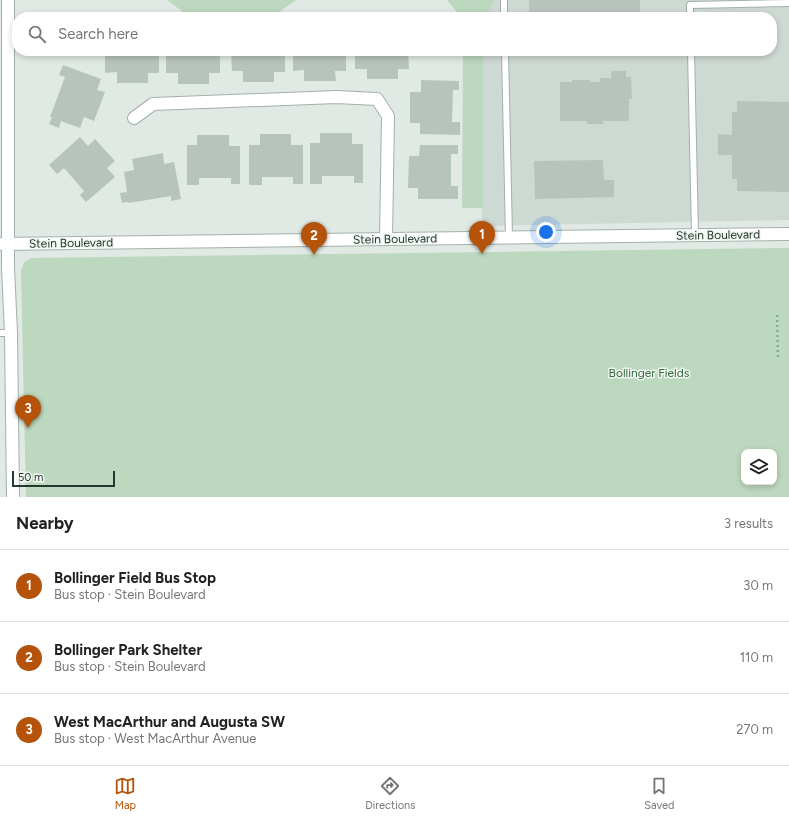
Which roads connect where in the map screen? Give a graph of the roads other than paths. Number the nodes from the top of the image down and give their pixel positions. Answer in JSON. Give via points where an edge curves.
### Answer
{"nodes":[{"id":1,"x":8,"y":0,"type":"edge"},
{"id":2,"x":504,"y":0,"type":"edge"},
{"id":3,"x":690,"y":2,"type":"edge"},
{"id":4,"x":789,"y":3,"type":"edge"},
{"id":5,"x":504,"y":12,"type":"edge"},
{"id":6,"x":4,"y":38,"type":"edge"},
{"id":7,"x":505,"y":56,"type":"edge"},
{"id":8,"x":691,"y":56,"type":"edge"},
{"id":9,"x":134,"y":118,"type":"dead end"},
{"id":10,"x":789,"y":234,"type":"edge"},
{"id":11,"x":695,"y":235,"type":"junction"},
{"id":12,"x":509,"y":237,"type":"junction"},
{"id":13,"x":386,"y":239,"type":"junction"},
{"id":14,"x":4,"y":244,"type":"edge"},
{"id":15,"x":5,"y":333,"type":"edge"},
{"id":16,"x":6,"y":412,"type":"edge"},
{"id":17,"x":13,"y":497,"type":"edge"}],
"edges":[{"from":1,"to":6,"type":"street"},
{"from":2,"to":5,"type":"lane"},
{"from":3,"to":4,"type":"lane"},
{"from":6,"to":14,"type":"street"},
{"from":7,"to":12,"type":"lane"},
{"from":8,"to":11,"type":"lane"},
{"from":9,"to":13,"type":"street","via":[[153,104],[336,97],[377,99],[388,116]]},
{"from":10,"to":11,"type":"street","name":"Stein Boulevard"},
{"from":11,"to":12,"type":"street","name":"Stein Boulevard"},
{"from":12,"to":13,"type":"street","name":"Stein Boulevard"},
{"from":13,"to":14,"type":"street","name":"Stein Boulevard"},
{"from":14,"to":15,"type":"street"},
{"from":15,"to":16,"type":"street"},
{"from":16,"to":17,"type":"street"}]}
